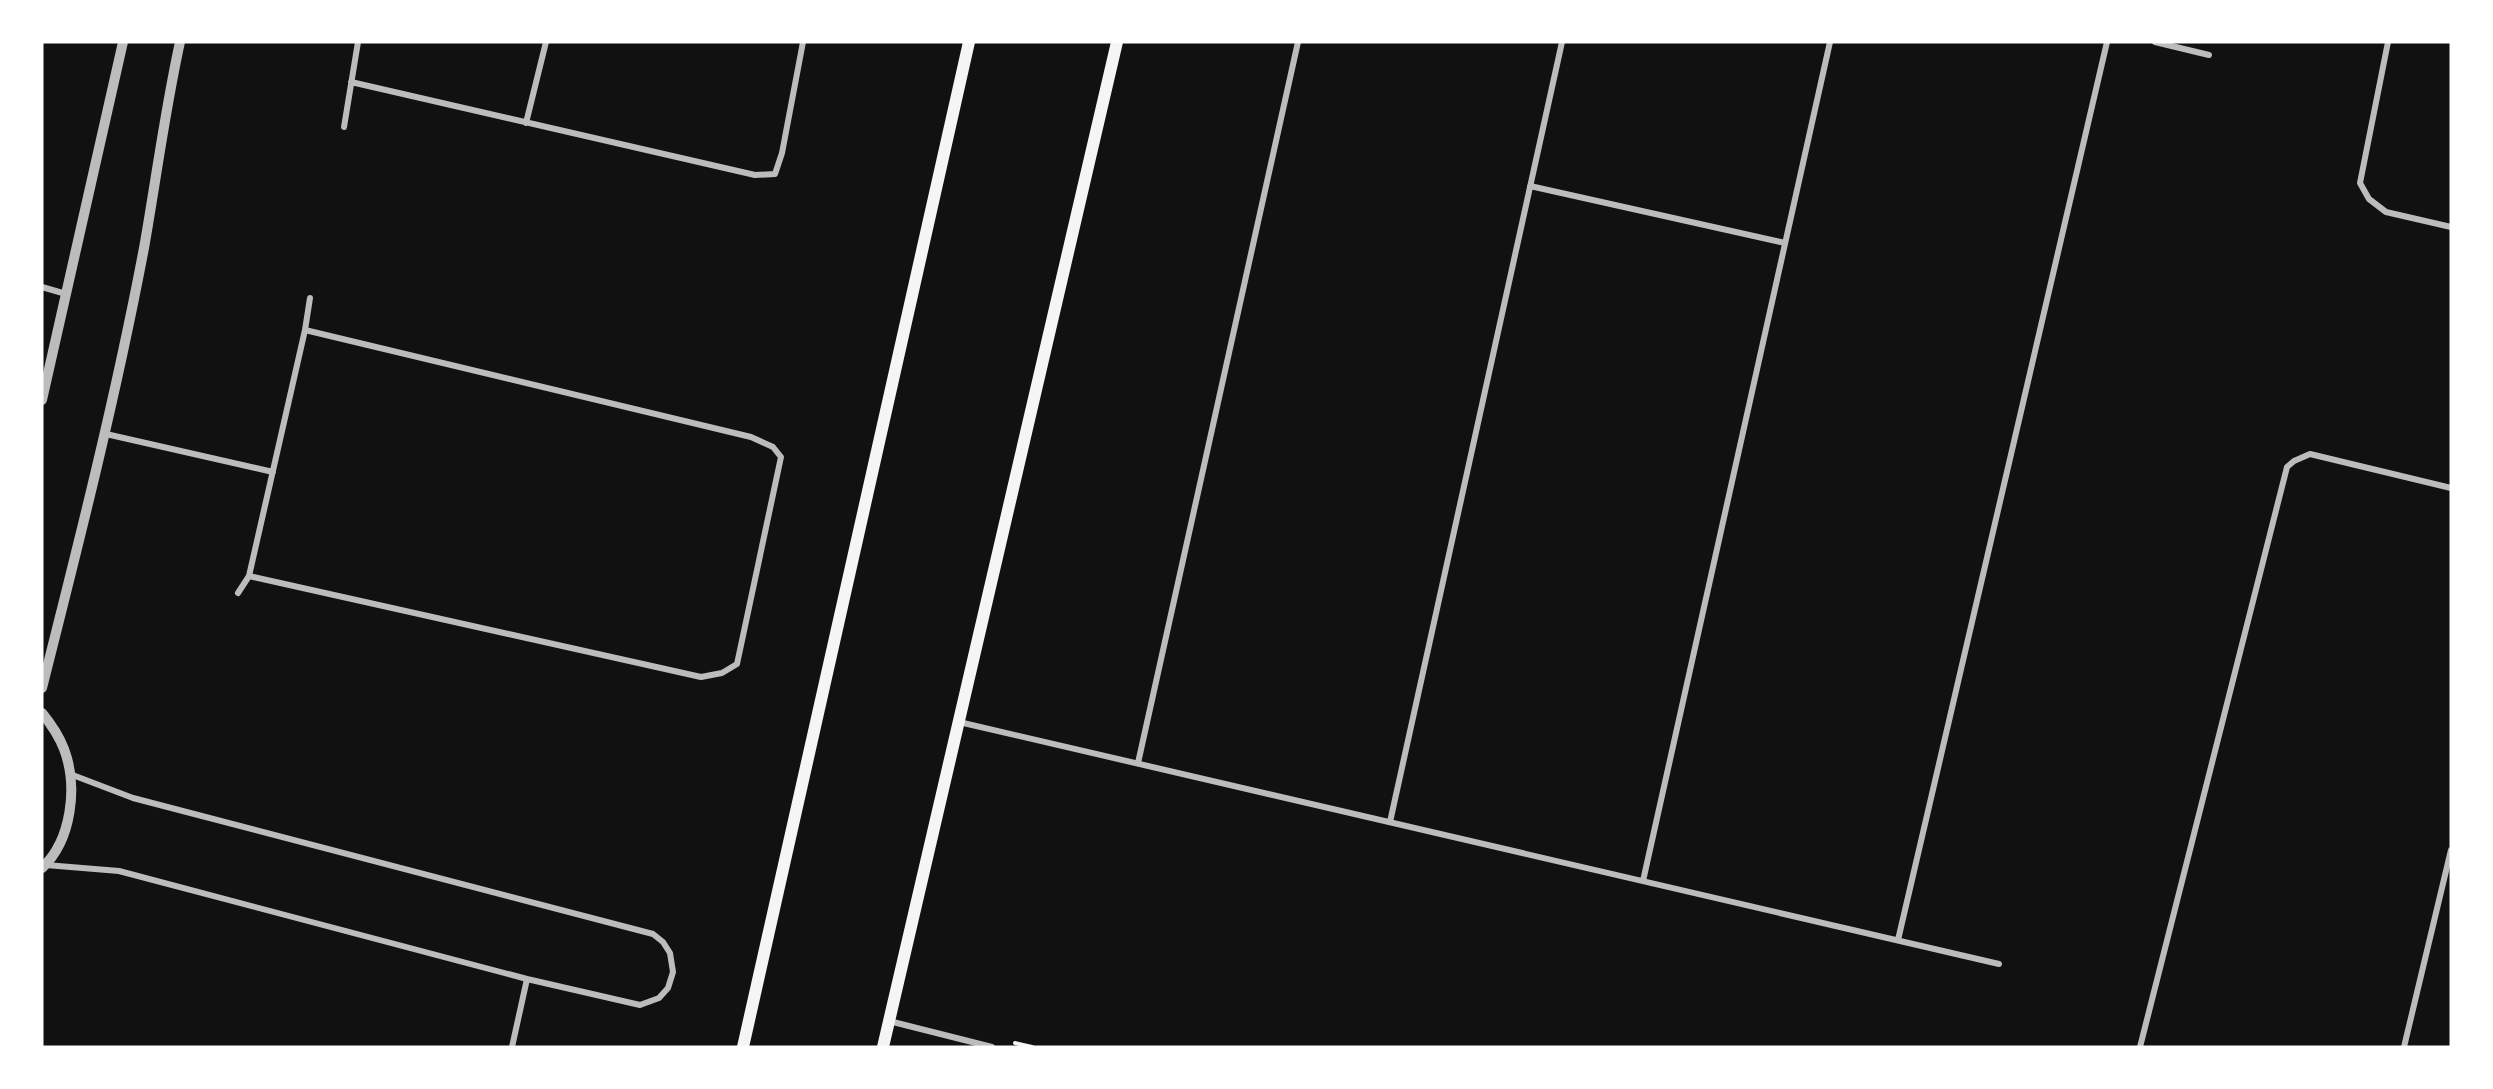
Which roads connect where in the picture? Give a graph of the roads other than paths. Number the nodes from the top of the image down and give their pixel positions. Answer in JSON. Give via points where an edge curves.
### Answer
{"nodes":[{"id":1,"x":123,"y":42,"type":"edge"},
{"id":2,"x":180,"y":42,"type":"edge"},
{"id":3,"x":358,"y":42,"type":"edge"},
{"id":4,"x":546,"y":42,"type":"edge"},
{"id":5,"x":803,"y":42,"type":"edge"},
{"id":6,"x":969,"y":42,"type":"edge"},
{"id":7,"x":1117,"y":42,"type":"edge"},
{"id":8,"x":1298,"y":42,"type":"edge"},
{"id":9,"x":1562,"y":42,"type":"edge"},
{"id":10,"x":1830,"y":42,"type":"edge"},
{"id":11,"x":2107,"y":42,"type":"edge"},
{"id":12,"x":2155,"y":42,"type":"edge"},
{"id":13,"x":2388,"y":42,"type":"edge"},
{"id":14,"x":2209,"y":55,"type":"dead end"},
{"id":15,"x":351,"y":82,"type":"junction"},
{"id":16,"x":526,"y":123,"type":"junction"},
{"id":17,"x":344,"y":127,"type":"dead end"},
{"id":18,"x":1530,"y":186,"type":"junction"},
{"id":19,"x":2451,"y":227,"type":"edge"},
{"id":20,"x":1785,"y":243,"type":"junction"},
{"id":21,"x":42,"y":287,"type":"edge"},
{"id":22,"x":66,"y":294,"type":"junction"},
{"id":23,"x":310,"y":298,"type":"dead end"},
{"id":24,"x":305,"y":330,"type":"junction"},
{"id":25,"x":42,"y":400,"type":"edge"},
{"id":26,"x":106,"y":434,"type":"junction"},
{"id":27,"x":273,"y":472,"type":"junction"},
{"id":28,"x":2451,"y":488,"type":"edge"},
{"id":29,"x":249,"y":576,"type":"junction"},
{"id":30,"x":238,"y":593,"type":"dead end"},
{"id":31,"x":42,"y":688,"type":"edge"},
{"id":32,"x":42,"y":713,"type":"edge"},
{"id":33,"x":958,"y":722,"type":"junction"},
{"id":34,"x":1138,"y":764,"type":"junction"},
{"id":35,"x":70,"y":774,"type":"junction"},
{"id":36,"x":1390,"y":822,"type":"junction"},
{"id":37,"x":2451,"y":850,"type":"edge"},
{"id":38,"x":44,"y":867,"type":"edge"},
{"id":39,"x":1643,"y":881,"type":"junction"},
{"id":40,"x":1898,"y":940,"type":"junction"},
{"id":41,"x":1999,"y":964,"type":"dead end"},
{"id":42,"x":527,"y":979,"type":"junction"},
{"id":43,"x":889,"y":1021,"type":"junction"},
{"id":44,"x":512,"y":1047,"type":"edge"},
{"id":45,"x":743,"y":1047,"type":"edge"},
{"id":46,"x":884,"y":1047,"type":"edge"},
{"id":47,"x":992,"y":1047,"type":"edge"},
{"id":48,"x":2140,"y":1047,"type":"edge"},
{"id":49,"x":2404,"y":1047,"type":"edge"}],
"edges":[{"from":1,"to":22,"type":"street"},
{"from":2,"to":26,"type":"street"},
{"from":3,"to":15,"type":"street"},
{"from":4,"to":16,"type":"street"},
{"from":5,"to":16,"type":"street","via":[[775,174],[755,175]]},
{"from":6,"to":45,"type":"main road"},
{"from":7,"to":33,"type":"main road"},
{"from":8,"to":34,"type":"street"},
{"from":9,"to":18,"type":"street"},
{"from":10,"to":20,"type":"street"},
{"from":11,"to":40,"type":"street"},
{"from":12,"to":14,"type":"street"},
{"from":13,"to":19,"type":"street","via":[[2360,183],[2369,199],[2386,212]]},
{"from":15,"to":16,"type":"street"},
{"from":15,"to":17,"type":"street"},
{"from":18,"to":20,"type":"street"},
{"from":18,"to":36,"type":"street"},
{"from":20,"to":39,"type":"street"},
{"from":21,"to":22,"type":"street"},
{"from":22,"to":25,"type":"street"},
{"from":23,"to":24,"type":"street"},
{"from":24,"to":27,"type":"street"},
{"from":24,"to":29,"type":"street","via":[[751,436],[773,447],[781,457],[737,664],[722,674],[700,677]]},
{"from":26,"to":27,"type":"street"},
{"from":26,"to":31,"type":"street"},
{"from":27,"to":29,"type":"street"},
{"from":28,"to":48,"type":"street","via":[[2310,454],[2287,467]]},
{"from":29,"to":30,"type":"street"},
{"from":32,"to":35,"type":"street","via":[[64,749]]},
{"from":33,"to":34,"type":"street"},
{"from":33,"to":43,"type":"main road"},
{"from":34,"to":36,"type":"street"},
{"from":35,"to":38,"type":"street","via":[[70,813],[57,849]]},
{"from":35,"to":42,"type":"street","via":[[133,798],[653,934],[670,953],[673,972],[668,988],[659,998],[640,1005]]},
{"from":36,"to":39,"type":"street"},
{"from":37,"to":49,"type":"street"},
{"from":38,"to":42,"type":"street","via":[[119,871]]},
{"from":39,"to":40,"type":"street"},
{"from":40,"to":41,"type":"street"},
{"from":42,"to":44,"type":"street"},
{"from":43,"to":46,"type":"main road"},
{"from":43,"to":47,"type":"street"}]}
